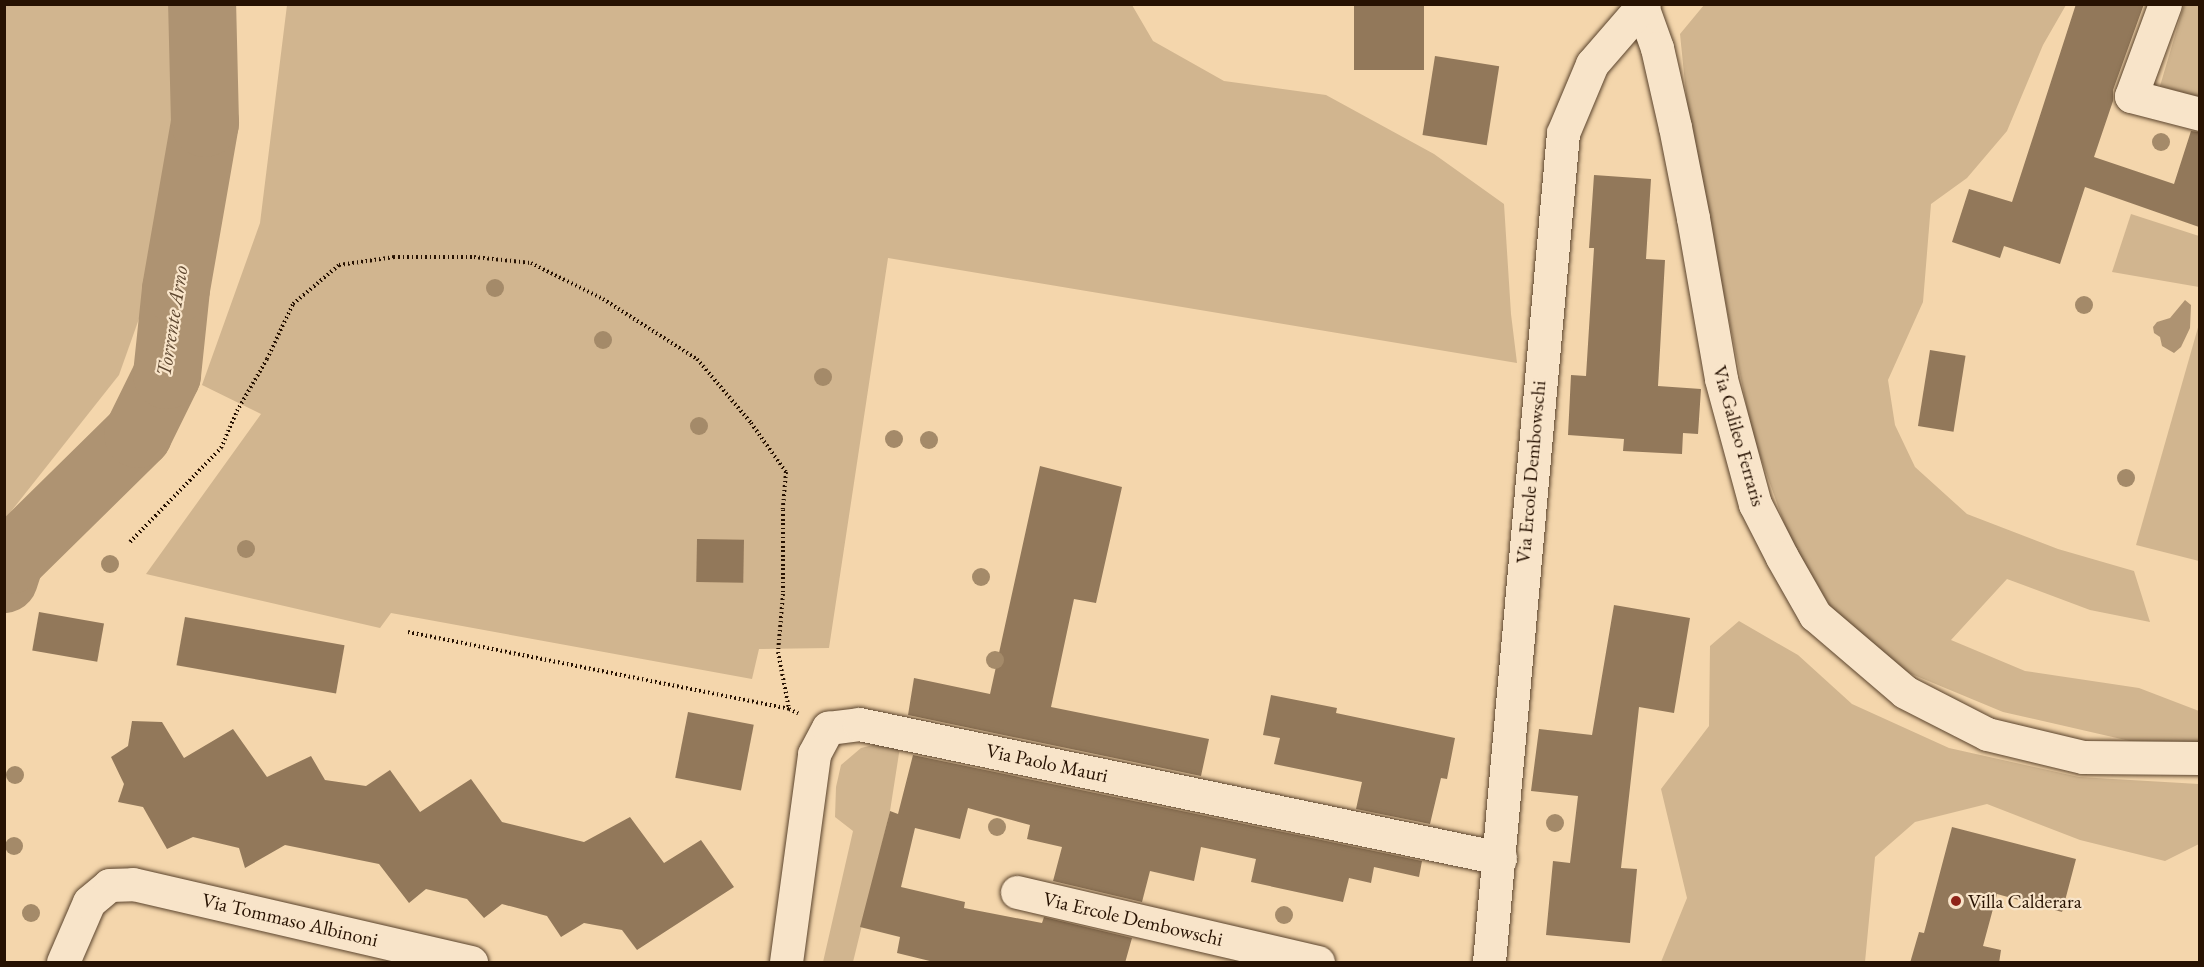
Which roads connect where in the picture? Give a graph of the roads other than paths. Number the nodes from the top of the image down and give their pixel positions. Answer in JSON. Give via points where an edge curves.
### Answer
{"nodes":[{"id":1,"x":2165,"y":4,"type":"edge"},
{"id":2,"x":1643,"y":5,"type":"edge"},
{"id":3,"x":2199,"y":114,"type":"edge"},
{"id":4,"x":2199,"y":758,"type":"edge"},
{"id":5,"x":1500,"y":858,"type":"junction"},
{"id":6,"x":1017,"y":892,"type":"dead end"},
{"id":7,"x":438,"y":959,"type":"edge"},
{"id":8,"x":63,"y":963,"type":"edge"},
{"id":9,"x":471,"y":963,"type":"edge"},
{"id":10,"x":786,"y":963,"type":"edge"},
{"id":11,"x":1318,"y":963,"type":"edge"},
{"id":12,"x":1489,"y":963,"type":"edge"}],
"edges":[{"from":1,"to":3,"type":"street","via":[[2131,96]]},
{"from":2,"to":4,"type":"street","name":"Via Galileo Ferraris","via":[[1677,138],[1720,379],[1755,504],[1815,615],[1905,692],[1987,734],[2083,757]]},
{"from":2,"to":5,"type":"street","name":"Via Ercole Dembowschi","via":[[1592,64],[1563,133],[1512,677]]},
{"from":5,"to":10,"type":"street","name":"Via Paolo Mauri","via":[[859,724],[828,728],[814,754]]},
{"from":5,"to":12,"type":"street","name":"Via Ercole Dembowschi"},
{"from":6,"to":11,"type":"street","name":"Via Ercole Dembowschi"},
{"from":7,"to":8,"type":"street","name":"Via Tommaso Albinoni","via":[[133,884],[109,885],[89,902]]},
{"from":7,"to":9,"type":"street","name":"Via Tommaso Albinoni"}]}
